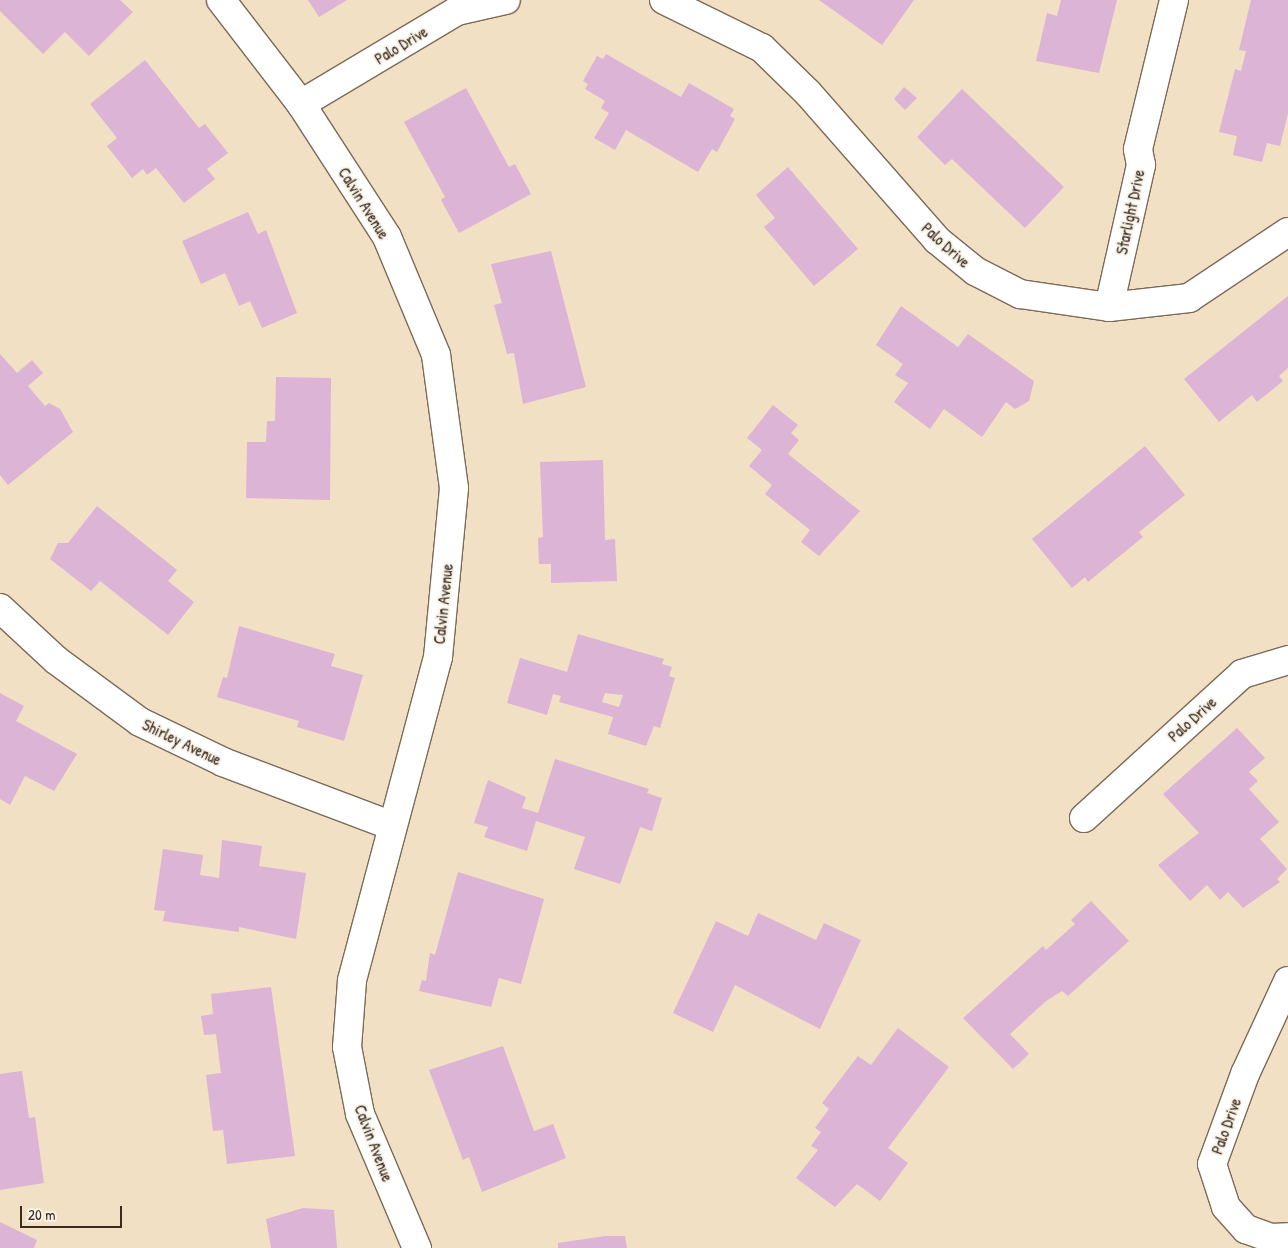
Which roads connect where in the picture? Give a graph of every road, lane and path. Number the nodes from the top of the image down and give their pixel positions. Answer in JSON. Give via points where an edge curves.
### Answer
{"nodes":[{"id":1,"x":221,"y":0,"type":"edge"},
{"id":2,"x":506,"y":0,"type":"edge"},
{"id":3,"x":664,"y":0,"type":"edge"},
{"id":4,"x":1174,"y":0,"type":"edge"},
{"id":5,"x":301,"y":104,"type":"junction"},
{"id":6,"x":1288,"y":232,"type":"edge"},
{"id":7,"x":1109,"y":307,"type":"junction"},
{"id":8,"x":0,"y":608,"type":"edge"},
{"id":9,"x":1288,"y":660,"type":"edge"},
{"id":10,"x":1084,"y":818,"type":"dead end"},
{"id":11,"x":392,"y":826,"type":"junction"},
{"id":12,"x":1288,"y":980,"type":"edge"},
{"id":13,"x":1288,"y":1237,"type":"edge"},
{"id":14,"x":417,"y":1248,"type":"edge"}],
"edges":[{"from":1,"to":5,"type":"street","name":"Calvin Avenue"},
{"from":2,"to":5,"type":"street","name":"Palo Drive","via":[[457,11]]},
{"from":3,"to":7,"type":"street","name":"Palo Drive","via":[[762,48],[808,93],[937,240],[975,270],[1020,294]]},
{"from":4,"to":7,"type":"street","name":"Starlight Drive","via":[[1138,149],[1141,165]]},
{"from":5,"to":11,"type":"street","name":"Calvin Avenue","via":[[387,237],[436,355],[454,488],[438,658]]},
{"from":6,"to":7,"type":"street","name":"Palo Drive","via":[[1189,298]]},
{"from":8,"to":11,"type":"street","name":"Shirley Avenue","via":[[56,660],[140,722],[223,762]]},
{"from":9,"to":10,"type":"street","name":"Palo Drive","via":[[1242,674]]},
{"from":11,"to":14,"type":"street","name":"Calvin Avenue","via":[[352,981],[347,1047],[360,1114]]},
{"from":12,"to":13,"type":"street","name":"Palo Drive","via":[[1245,1074],[1212,1164],[1226,1207],[1246,1229],[1271,1238]]}]}
